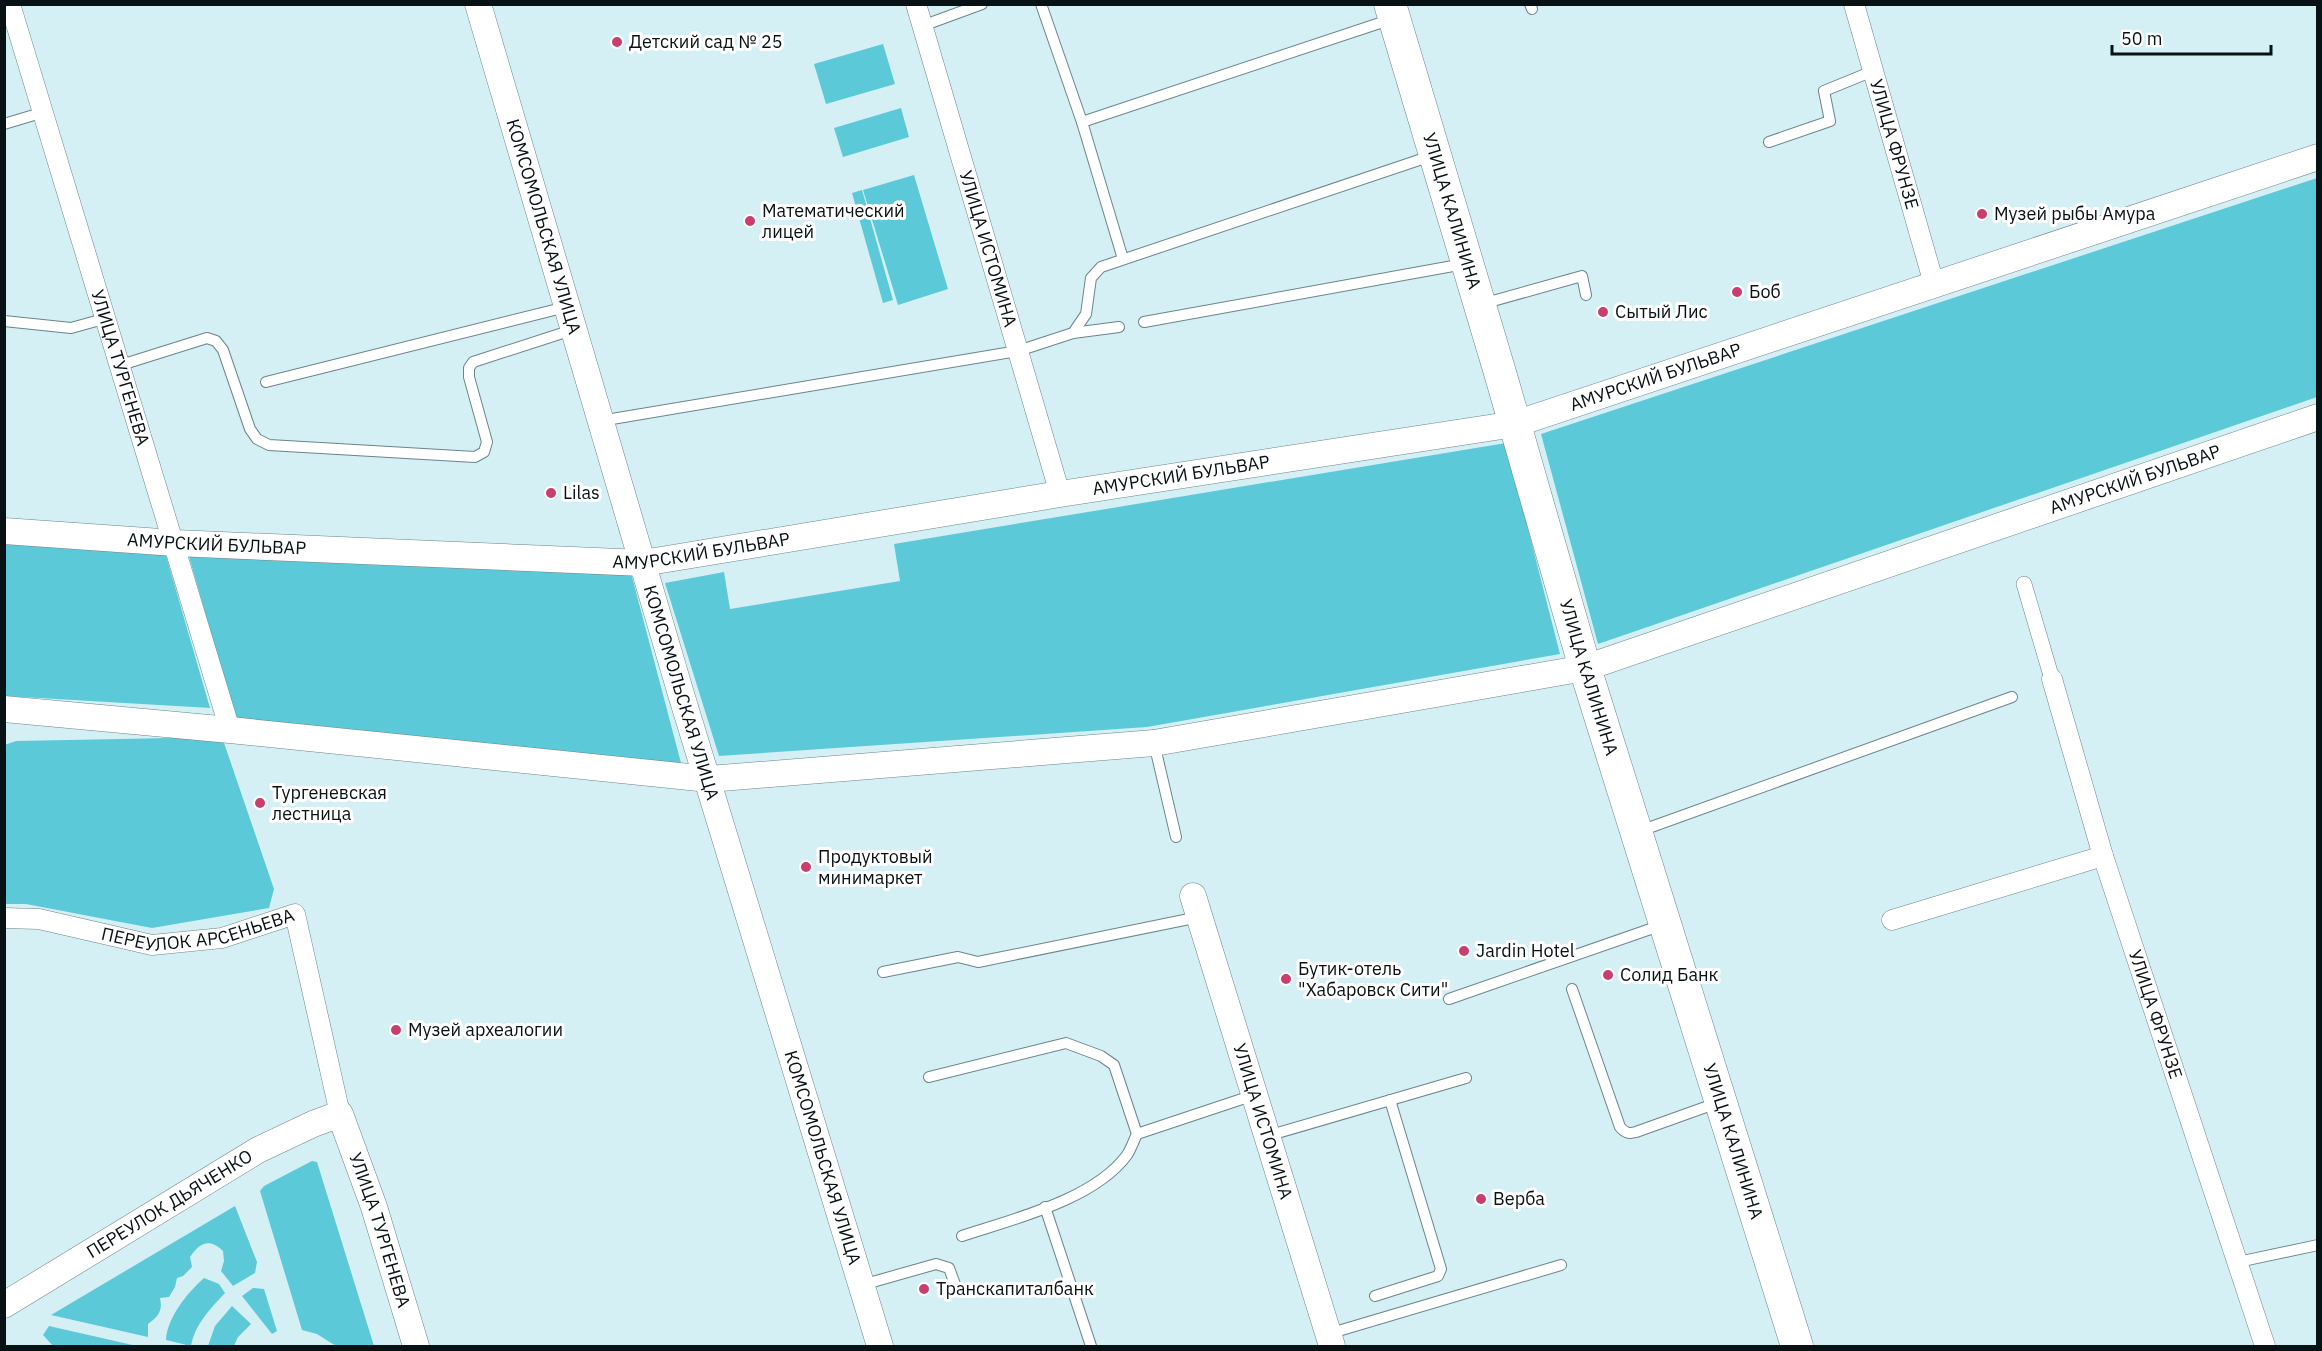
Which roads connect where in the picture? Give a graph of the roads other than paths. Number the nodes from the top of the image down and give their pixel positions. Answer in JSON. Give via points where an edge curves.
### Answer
{"nodes":[{"id":1,"x":10,"y":4,"type":"edge"},
{"id":2,"x":478,"y":4,"type":"edge"},
{"id":3,"x":916,"y":4,"type":"edge"},
{"id":4,"x":982,"y":4,"type":"edge"},
{"id":5,"x":1041,"y":4,"type":"edge"},
{"id":6,"x":1854,"y":4,"type":"edge"},
{"id":7,"x":1392,"y":11,"type":"edge"},
{"id":8,"x":922,"y":26,"type":"junction"},
{"id":9,"x":1873,"y":71,"type":"junction"},
{"id":10,"x":44,"y":112,"type":"junction"},
{"id":11,"x":1082,"y":122,"type":"junction"},
{"id":12,"x":4,"y":124,"type":"edge"},
{"id":13,"x":1769,"y":142,"type":"dead end"},
{"id":14,"x":1434,"y":155,"type":"junction"},
{"id":15,"x":2318,"y":157,"type":"edge"},
{"id":16,"x":1123,"y":259,"type":"junction"},
{"id":17,"x":1467,"y":263,"type":"junction"},
{"id":18,"x":1934,"y":284,"type":"junction"},
{"id":19,"x":1586,"y":295,"type":"dead end"},
{"id":20,"x":1479,"y":305,"type":"junction"},
{"id":21,"x":106,"y":318,"type":"junction"},
{"id":22,"x":569,"y":319,"type":"junction"},
{"id":23,"x":4,"y":321,"type":"edge"},
{"id":24,"x":1144,"y":322,"type":"dead end"},
{"id":25,"x":1119,"y":327,"type":"dead end"},
{"id":26,"x":1073,"y":333,"type":"junction"},
{"id":27,"x":1018,"y":351,"type":"junction"},
{"id":28,"x":121,"y":365,"type":"junction"},
{"id":29,"x":266,"y":382,"type":"dead end"},
{"id":30,"x":2318,"y":417,"type":"edge"},
{"id":31,"x":600,"y":421,"type":"junction"},
{"id":32,"x":1515,"y":424,"type":"junction"},
{"id":33,"x":1060,"y":494,"type":"junction"},
{"id":34,"x":4,"y":531,"type":"edge"},
{"id":35,"x":175,"y":543,"type":"junction"},
{"id":36,"x":643,"y":563,"type":"junction"},
{"id":37,"x":2024,"y":584,"type":"dead end"},
{"id":38,"x":1585,"y":668,"type":"junction"},
{"id":39,"x":2052,"y":679,"type":"joint"},
{"id":40,"x":2012,"y":697,"type":"dead end"},
{"id":41,"x":4,"y":709,"type":"edge"},
{"id":42,"x":230,"y":730,"type":"junction"},
{"id":43,"x":1155,"y":743,"type":"junction"},
{"id":44,"x":709,"y":779,"type":"junction"},
{"id":45,"x":1636,"y":832,"type":"junction"},
{"id":46,"x":1176,"y":837,"type":"dead end"},
{"id":47,"x":2103,"y":856,"type":"junction"},
{"id":48,"x":1196,"y":906,"type":"joint"},
{"id":49,"x":4,"y":918,"type":"edge"},
{"id":50,"x":1892,"y":920,"type":"dead end"},
{"id":51,"x":1665,"y":924,"type":"junction"},
{"id":52,"x":883,"y":972,"type":"dead end"},
{"id":53,"x":1572,"y":989,"type":"dead end"},
{"id":54,"x":1449,"y":999,"type":"dead end"},
{"id":55,"x":929,"y":1077,"type":"dead end"},
{"id":56,"x":1466,"y":1078,"type":"dead end"},
{"id":57,"x":1254,"y":1095,"type":"junction"},
{"id":58,"x":1390,"y":1100,"type":"junction"},
{"id":59,"x":1720,"y":1102,"type":"junction"},
{"id":60,"x":340,"y":1114,"type":"junction"},
{"id":61,"x":1137,"y":1134,"type":"junction"},
{"id":62,"x":1267,"y":1136,"type":"junction"},
{"id":63,"x":1045,"y":1207,"type":"junction"},
{"id":64,"x":962,"y":1236,"type":"dead end"},
{"id":65,"x":2318,"y":1245,"type":"edge"},
{"id":66,"x":2238,"y":1262,"type":"junction"},
{"id":67,"x":1561,"y":1265,"type":"dead end"},
{"id":68,"x":861,"y":1285,"type":"junction"},
{"id":69,"x":957,"y":1290,"type":"dead end"},
{"id":70,"x":1376,"y":1296,"type":"dead end"},
{"id":71,"x":4,"y":1305,"type":"edge"},
{"id":72,"x":1330,"y":1340,"type":"edge"},
{"id":73,"x":416,"y":1347,"type":"edge"},
{"id":74,"x":880,"y":1347,"type":"edge"},
{"id":75,"x":1091,"y":1347,"type":"edge"},
{"id":76,"x":1797,"y":1347,"type":"edge"},
{"id":77,"x":2265,"y":1347,"type":"edge"}],
"edges":[{"from":1,"to":10,"type":"street","name":"УЛИЦА ТУРГЕНЕВА"},
{"from":2,"to":22,"type":"street","name":"КОМСОМОЛЬСКАЯ УЛИЦА"},
{"from":3,"to":8,"type":"street","name":"УЛИЦА ИСТОМИНА"},
{"from":4,"to":8,"type":"lane"},
{"from":5,"to":11,"type":"lane"},
{"from":6,"to":9,"type":"street","name":"УЛИЦА ФРУНЗЕ"},
{"from":7,"to":11,"type":"lane"},
{"from":7,"to":14,"type":"main road","name":"УЛИЦА КАЛИНИНА"},
{"from":8,"to":27,"type":"street","name":"УЛИЦА ИСТОМИНА"},
{"from":9,"to":13,"type":"lane","via":[[1824,91],[1830,122]]},
{"from":9,"to":18,"type":"street","name":"УЛИЦА ФРУНЗЕ"},
{"from":10,"to":12,"type":"lane"},
{"from":10,"to":21,"type":"street","name":"УЛИЦА ТУРГЕНЕВА"},
{"from":11,"to":16,"type":"lane"},
{"from":14,"to":16,"type":"lane"},
{"from":14,"to":17,"type":"main road","name":"УЛИЦА КАЛИНИНА"},
{"from":15,"to":18,"type":"street","name":"АМУРСКИЙ БУЛЬВАР"},
{"from":16,"to":26,"type":"lane","via":[[1101,267],[1091,278],[1086,314]]},
{"from":17,"to":20,"type":"main road","name":"УЛИЦА КАЛИНИНА"},
{"from":17,"to":24,"type":"lane"},
{"from":18,"to":32,"type":"street","name":"АМУРСКИЙ БУЛЬВАР"},
{"from":19,"to":20,"type":"lane","via":[[1582,276]]},
{"from":20,"to":32,"type":"main road","name":"УЛИЦА КАЛИНИНА"},
{"from":21,"to":23,"type":"lane","via":[[71,328]]},
{"from":21,"to":28,"type":"street","name":"УЛИЦА ТУРГЕНЕВА"},
{"from":22,"to":28,"type":"lane","via":[[473,362],[469,377],[487,442],[484,452],[475,457],[269,445],[257,440],[223,350],[207,338]]},
{"from":22,"to":29,"type":"lane"},
{"from":22,"to":31,"type":"street","name":"КОМСОМОЛЬСКАЯ УЛИЦА"},
{"from":25,"to":26,"type":"lane"},
{"from":26,"to":27,"type":"lane"},
{"from":27,"to":31,"type":"lane"},
{"from":27,"to":33,"type":"street","name":"УЛИЦА ИСТОМИНА"},
{"from":28,"to":35,"type":"street","name":"УЛИЦА ТУРГЕНЕВА"},
{"from":30,"to":38,"type":"street","name":"АМУРСКИЙ БУЛЬВАР"},
{"from":31,"to":36,"type":"street","name":"КОМСОМОЛЬСКАЯ УЛИЦА"},
{"from":32,"to":33,"type":"street","name":"АМУРСКИЙ БУЛЬВАР"},
{"from":32,"to":38,"type":"main road","name":"УЛИЦА КАЛИНИНА"},
{"from":33,"to":36,"type":"street","name":"АМУРСКИЙ БУЛЬВАР"},
{"from":34,"to":35,"type":"street","name":"АМУРСКИЙ БУЛЬВАР"},
{"from":35,"to":36,"type":"street","name":"АМУРСКИЙ БУЛЬВАР"},
{"from":35,"to":42,"type":"street","name":"УЛИЦА ТУРГЕНЕВА"},
{"from":36,"to":44,"type":"street","name":"КОМСОМОЛЬСКАЯ УЛИЦА"},
{"from":37,"to":39,"type":"street"},
{"from":38,"to":43,"type":"street","name":"АМУРСКИЙ БУЛЬВАР"},
{"from":38,"to":45,"type":"main road","name":"УЛИЦА КАЛИНИНА"},
{"from":39,"to":47,"type":"street","name":"УЛИЦА ФРУНЗЕ"},
{"from":40,"to":45,"type":"lane"},
{"from":41,"to":42,"type":"street","name":"АМУРСКИЙ БУЛЬВАР"},
{"from":42,"to":44,"type":"street","name":"АМУРСКИЙ БУЛЬВАР"},
{"from":43,"to":44,"type":"street","name":"АМУРСКИЙ БУЛЬВАР"},
{"from":43,"to":46,"type":"lane"},
{"from":44,"to":68,"type":"street","name":"КОМСОМОЛЬСКАЯ УЛИЦА"},
{"from":45,"to":51,"type":"main road","name":"УЛИЦА КАЛИНИНА"},
{"from":47,"to":50,"type":"street"},
{"from":47,"to":66,"type":"street","name":"УЛИЦА ФРУНЗЕ"},
{"from":48,"to":52,"type":"lane","via":[[978,962],[958,957]]},
{"from":48,"to":57,"type":"street","name":"УЛИЦА ИСТОМИНА"},
{"from":49,"to":60,"type":"street","name":"ПЕРЕУЛОК АРСЕНЬЕВА","via":[[39,919],[152,945],[222,938],[295,914]]},
{"from":51,"to":54,"type":"lane"},
{"from":51,"to":59,"type":"main road","name":"УЛИЦА КАЛИНИНА"},
{"from":53,"to":59,"type":"lane","via":[[1623,1131],[1636,1132]]},
{"from":55,"to":61,"type":"lane","via":[[1066,1044],[1101,1056],[1114,1065]]},
{"from":56,"to":58,"type":"lane"},
{"from":57,"to":61,"type":"lane"},
{"from":57,"to":62,"type":"street","name":"УЛИЦА ИСТОМИНА"},
{"from":58,"to":62,"type":"lane"},
{"from":58,"to":70,"type":"lane","via":[[1441,1269],[1438,1276]]},
{"from":59,"to":76,"type":"main road","name":"УЛИЦА КАЛИНИНА"},
{"from":60,"to":71,"type":"street","name":"ПЕРЕУЛОК ДЬЯЧЕНКО","via":[[258,1150]]},
{"from":60,"to":73,"type":"street","name":"УЛИЦА ТУРГЕНЕВА","via":[[374,1207]]},
{"from":61,"to":63,"type":"lane","via":[[1126,1155],[1100,1180]]},
{"from":62,"to":72,"type":"street","name":"УЛИЦА ИСТОМИНА"},
{"from":63,"to":64,"type":"lane"},
{"from":63,"to":75,"type":"lane"},
{"from":65,"to":66,"type":"lane"},
{"from":66,"to":77,"type":"street","name":"УЛИЦА ФРУНЗЕ"},
{"from":67,"to":72,"type":"lane"},
{"from":68,"to":69,"type":"lane","via":[[936,1264],[949,1268]]},
{"from":68,"to":74,"type":"street","name":"КОМСОМОЛЬСКАЯ УЛИЦА"}]}
